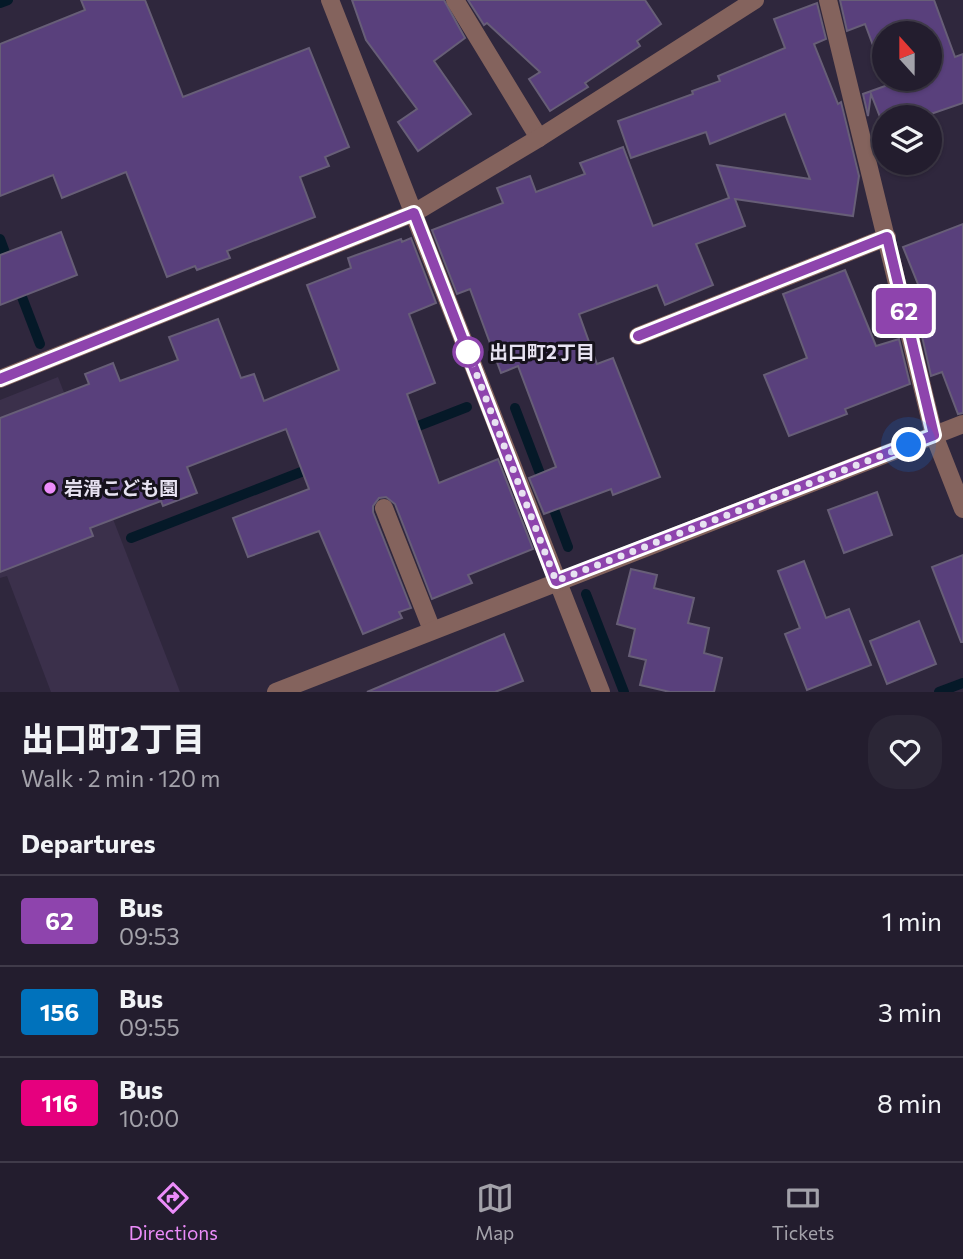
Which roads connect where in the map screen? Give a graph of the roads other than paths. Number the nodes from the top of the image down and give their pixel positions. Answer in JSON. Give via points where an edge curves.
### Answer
{"nodes":[{"id":1,"x":330,"y":0,"type":"edge"},
{"id":2,"x":455,"y":0,"type":"edge"},
{"id":3,"x":755,"y":0,"type":"edge"},
{"id":4,"x":828,"y":0,"type":"edge"},
{"id":5,"x":539,"y":138,"type":"junction"},
{"id":6,"x":414,"y":213,"type":"junction"},
{"id":7,"x":887,"y":237,"type":"junction"},
{"id":8,"x":638,"y":336,"type":"dead end"},
{"id":9,"x":0,"y":379,"type":"edge"},
{"id":10,"x":963,"y":424,"type":"edge"},
{"id":11,"x":934,"y":435,"type":"junction"},
{"id":12,"x":384,"y":508,"type":"dead end"},
{"id":13,"x":963,"y":509,"type":"edge"},
{"id":14,"x":556,"y":581,"type":"junction"},
{"id":15,"x":432,"y":630,"type":"junction"},
{"id":16,"x":276,"y":692,"type":"edge"},
{"id":17,"x":601,"y":692,"type":"edge"}],
"edges":[{"from":1,"to":6,"type":"street"},
{"from":2,"to":5,"type":"street"},
{"from":3,"to":5,"type":"street"},
{"from":4,"to":7,"type":"street"},
{"from":5,"to":6,"type":"street"},
{"from":6,"to":9,"type":"street"},
{"from":6,"to":14,"type":"street"},
{"from":7,"to":8,"type":"street"},
{"from":7,"to":11,"type":"street"},
{"from":10,"to":11,"type":"street"},
{"from":11,"to":13,"type":"street"},
{"from":11,"to":14,"type":"street"},
{"from":12,"to":15,"type":"street"},
{"from":14,"to":15,"type":"street"},
{"from":14,"to":17,"type":"street"},
{"from":15,"to":16,"type":"street"}]}
